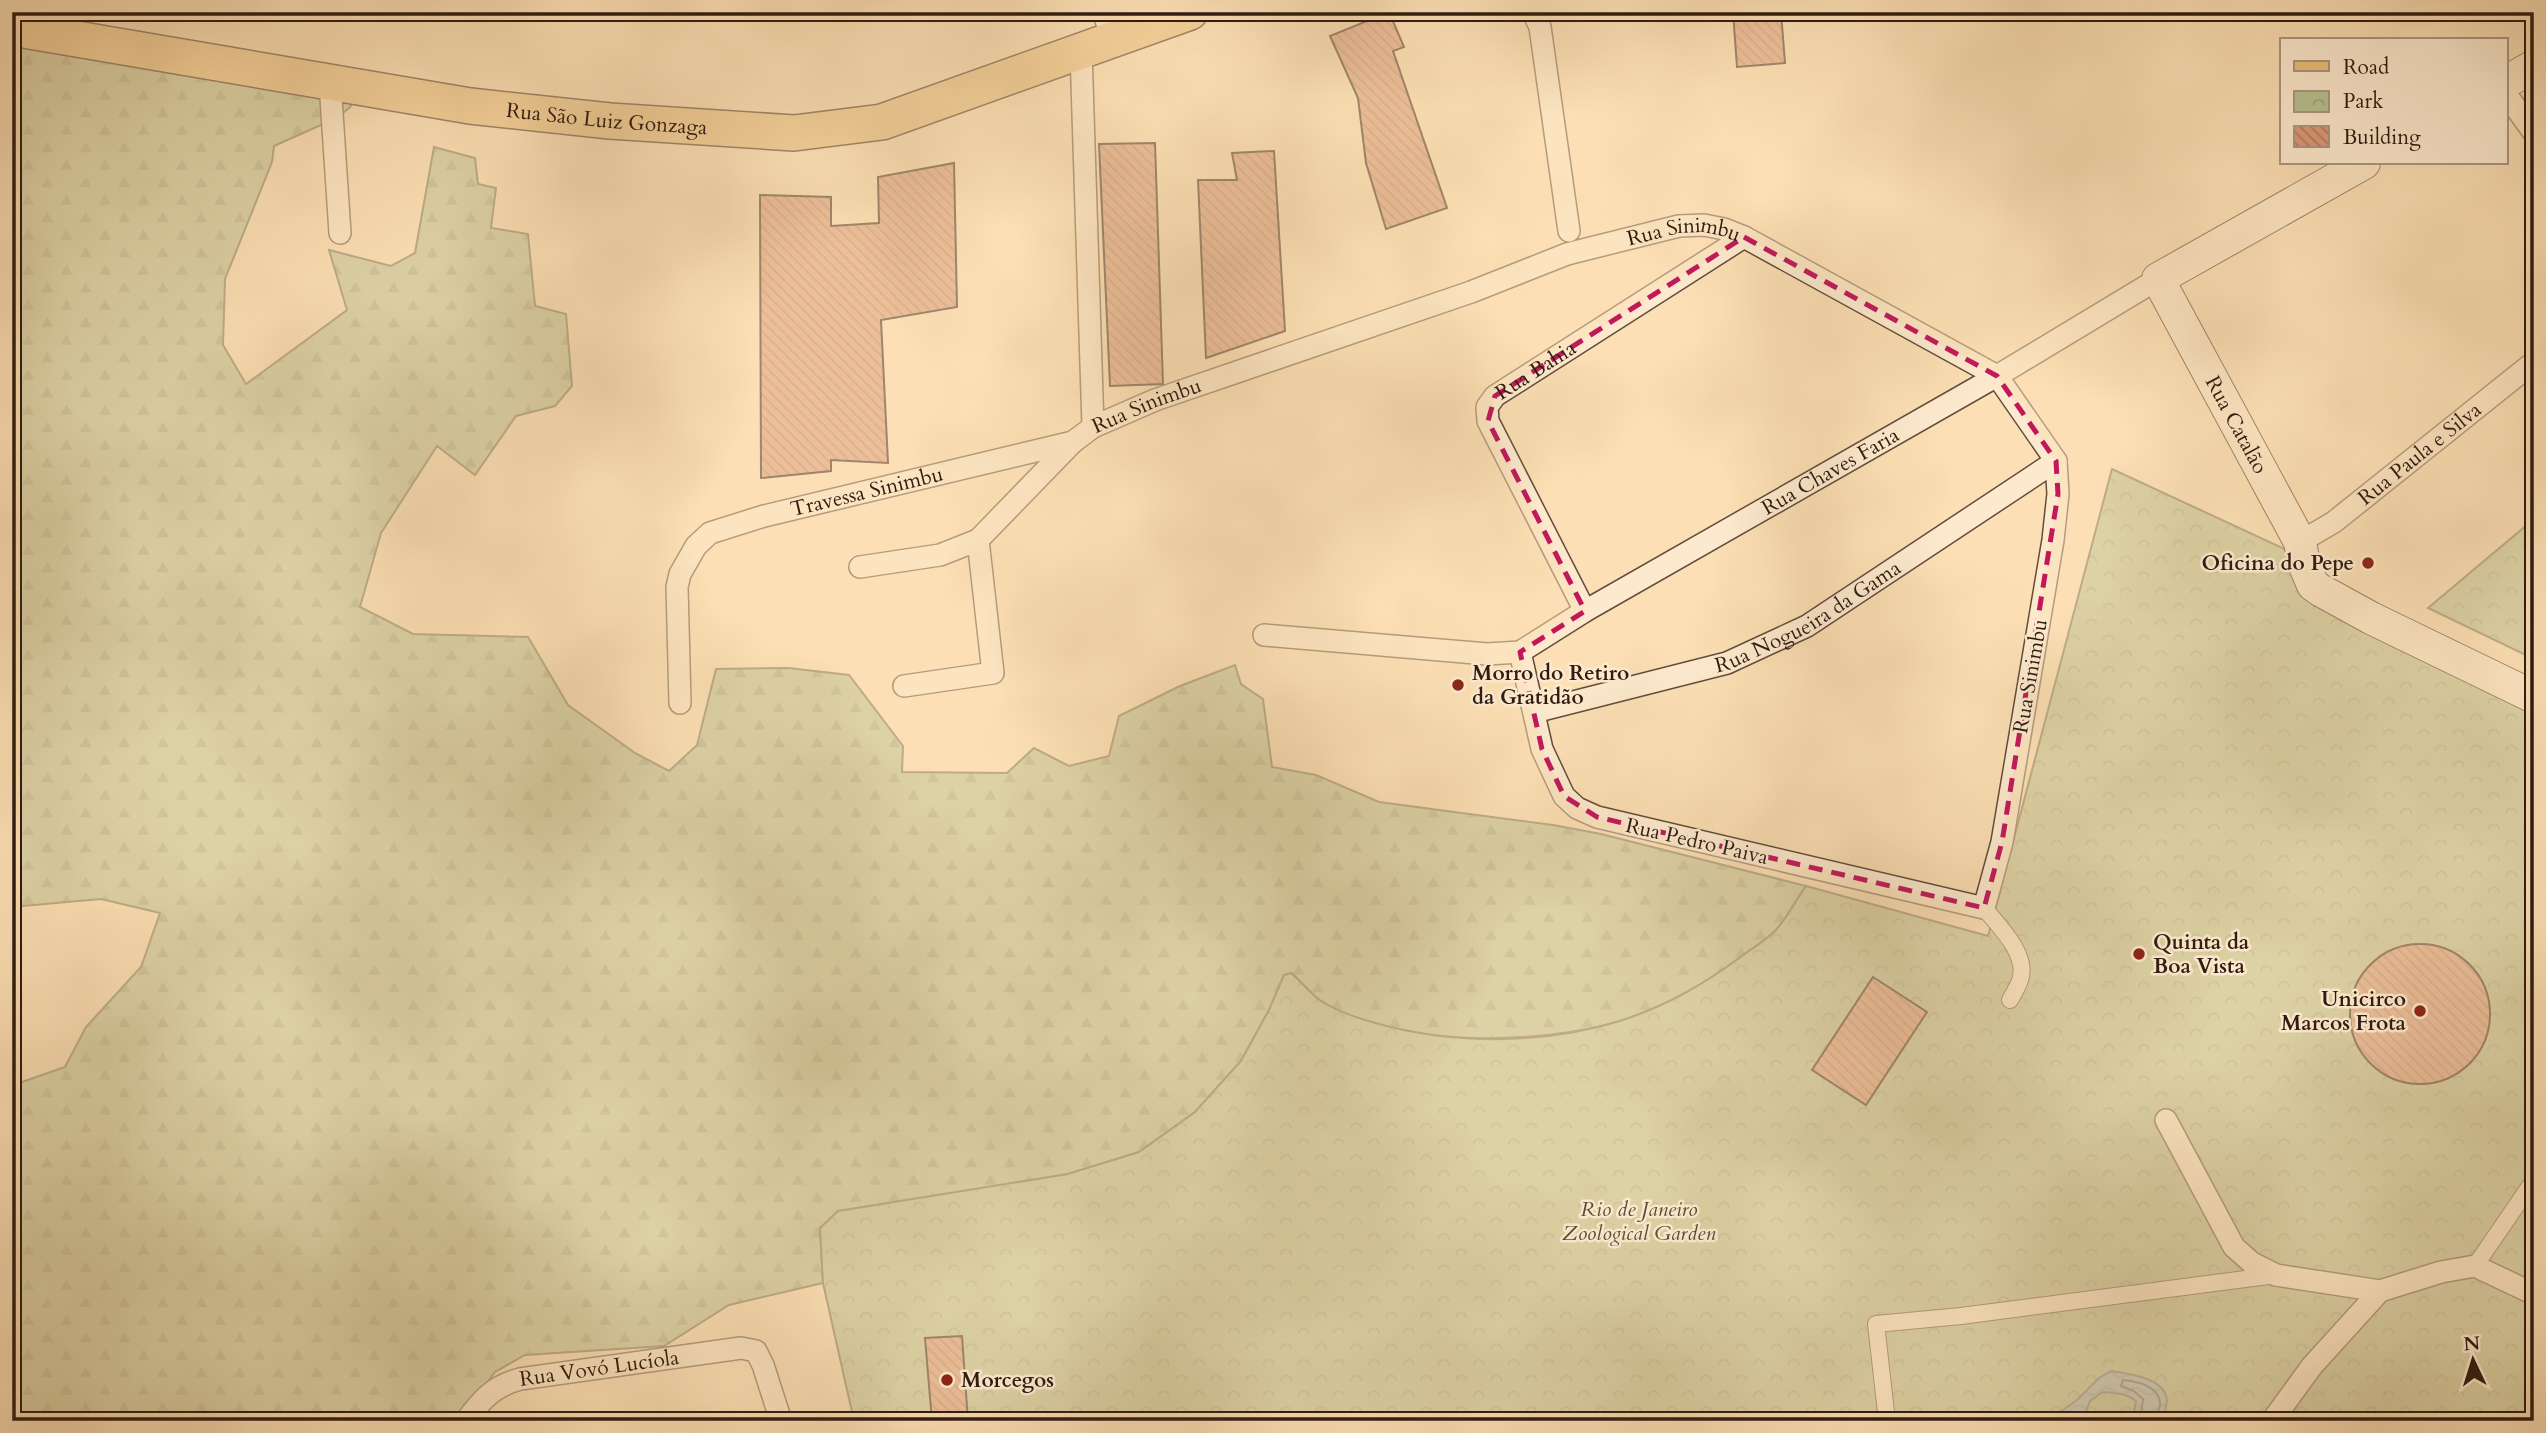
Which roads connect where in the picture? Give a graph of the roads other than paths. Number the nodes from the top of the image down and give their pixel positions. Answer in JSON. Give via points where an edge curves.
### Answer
{"nodes":[{"id":1,"x":1190,"y":12,"type":"edge"},
{"id":2,"x":1533,"y":12,"type":"edge"},
{"id":3,"x":1108,"y":26,"type":"edge"},
{"id":4,"x":12,"y":28,"type":"edge"},
{"id":5,"x":1081,"y":51,"type":"junction"},
{"id":6,"x":2534,"y":66,"type":"edge"},
{"id":7,"x":2508,"y":81,"type":"edge"},
{"id":8,"x":330,"y":83,"type":"junction"},
{"id":9,"x":2508,"y":97,"type":"edge"},
{"id":10,"x":2534,"y":132,"type":"edge"},
{"id":11,"x":2362,"y":164,"type":"edge"},
{"id":12,"x":1569,"y":231,"type":"dead end"},
{"id":13,"x":341,"y":233,"type":"dead end"},
{"id":14,"x":1744,"y":237,"type":"junction"},
{"id":15,"x":2158,"y":279,"type":"junction"},
{"id":16,"x":2534,"y":362,"type":"edge"},
{"id":17,"x":1997,"y":376,"type":"junction"},
{"id":18,"x":1093,"y":427,"type":"junction"},
{"id":19,"x":1073,"y":442,"type":"junction"},
{"id":20,"x":2056,"y":461,"type":"junction"},
{"id":21,"x":978,"y":540,"type":"junction"},
{"id":22,"x":2301,"y":542,"type":"junction"},
{"id":23,"x":860,"y":567,"type":"dead end"},
{"id":24,"x":1586,"y":611,"type":"junction"},
{"id":25,"x":1264,"y":635,"type":"dead end"},
{"id":26,"x":1520,"y":652,"type":"junction"},
{"id":27,"x":904,"y":686,"type":"dead end"},
{"id":28,"x":2534,"y":697,"type":"edge"},
{"id":29,"x":680,"y":703,"type":"dead end"},
{"id":30,"x":1534,"y":712,"type":"junction"},
{"id":31,"x":1984,"y":908,"type":"junction"},
{"id":32,"x":2010,"y":1000,"type":"dead end"},
{"id":33,"x":2166,"y":1120,"type":"dead end"},
{"id":34,"x":2534,"y":1180,"type":"edge"},
{"id":35,"x":2475,"y":1266,"type":"junction"},
{"id":36,"x":2276,"y":1275,"type":"junction"},
{"id":37,"x":2380,"y":1291,"type":"junction"},
{"id":38,"x":2534,"y":1294,"type":"edge"},
{"id":39,"x":466,"y":1421,"type":"edge"},
{"id":40,"x":781,"y":1421,"type":"edge"},
{"id":41,"x":1887,"y":1421,"type":"edge"},
{"id":42,"x":2273,"y":1421,"type":"edge"}],
"edges":[{"from":1,"to":3,"type":"main road","name":"Rua São Luiz Gonzaga"},
{"from":2,"to":12,"type":"street","via":[[1540,27]]},
{"from":3,"to":5,"type":"main road","name":"Rua São Luiz Gonzaga"},
{"from":4,"to":8,"type":"main road","name":"Rua São Luiz Gonzaga"},
{"from":5,"to":8,"type":"main road","name":"Rua São Luiz Gonzaga","via":[[883,122],[794,133],[533,114]]},
{"from":5,"to":18,"type":"street"},
{"from":6,"to":7,"type":"main road"},
{"from":8,"to":13,"type":"street"},
{"from":9,"to":10,"type":"street"},
{"from":11,"to":15,"type":"main road","name":"Rua Chaves Faria"},
{"from":14,"to":17,"type":"street","name":"Rua Sinimbu"},
{"from":14,"to":18,"type":"street","name":"Rua Sinimbu","via":[[1704,225],[1679,226],[1567,254],[1471,292],[1155,400]]},
{"from":14,"to":24,"type":"street","name":"Rua Bahia","via":[[1495,396],[1487,407],[1488,421]]},
{"from":15,"to":17,"type":"street","name":"Rua Chaves Faria"},
{"from":15,"to":22,"type":"main road","name":"Rua Catalão"},
{"from":16,"to":22,"type":"street","name":"Rua Paula e Silva","via":[[2334,522]]},
{"from":17,"to":20,"type":"street","name":"Rua Sinimbu"},
{"from":17,"to":24,"type":"street","name":"Rua Chaves Faria"},
{"from":18,"to":19,"type":"street","name":"Rua Sinimbu"},
{"from":19,"to":21,"type":"street","name":"Rua Sinimbu"},
{"from":19,"to":29,"type":"street","name":"Travessa Sinimbu","via":[[791,509],[710,533],[696,546],[677,587]]},
{"from":20,"to":30,"type":"street","name":"Rua Nogueira da Gama","via":[[1807,626],[1727,663]]},
{"from":20,"to":31,"type":"street","name":"Rua Sinimbu","via":[[2053,540],[2002,842]]},
{"from":21,"to":23,"type":"street","name":"Rua Sinimbu","via":[[940,555]]},
{"from":21,"to":27,"type":"street","via":[[993,673]]},
{"from":22,"to":28,"type":"main road","name":"Rua Catalão","via":[[2308,574],[2320,590]]},
{"from":24,"to":26,"type":"street","name":"Rua Chaves Faria"},
{"from":25,"to":26,"type":"street","name":"Rua Chaves Faria","via":[[1487,654]]},
{"from":26,"to":30,"type":"street","name":"Rua Pedro Paiva"},
{"from":30,"to":31,"type":"street","name":"Rua Pedro Paiva","via":[[1542,749],[1564,796],[1597,817]]},
{"from":31,"to":32,"type":"street","via":[[2011,939],[2019,959],[2022,978]]},
{"from":33,"to":36,"type":"street","via":[[2234,1247]]},
{"from":34,"to":35,"type":"street"},
{"from":35,"to":37,"type":"street"},
{"from":35,"to":38,"type":"street"},
{"from":36,"to":37,"type":"street"},
{"from":36,"to":41,"type":"street","via":[[1876,1324]]},
{"from":37,"to":42,"type":"street","via":[[2312,1366]]},
{"from":39,"to":40,"type":"street","name":"Rua Vovó Lucíola","via":[[482,1398],[500,1385],[520,1379],[748,1348],[757,1351]]}]}
